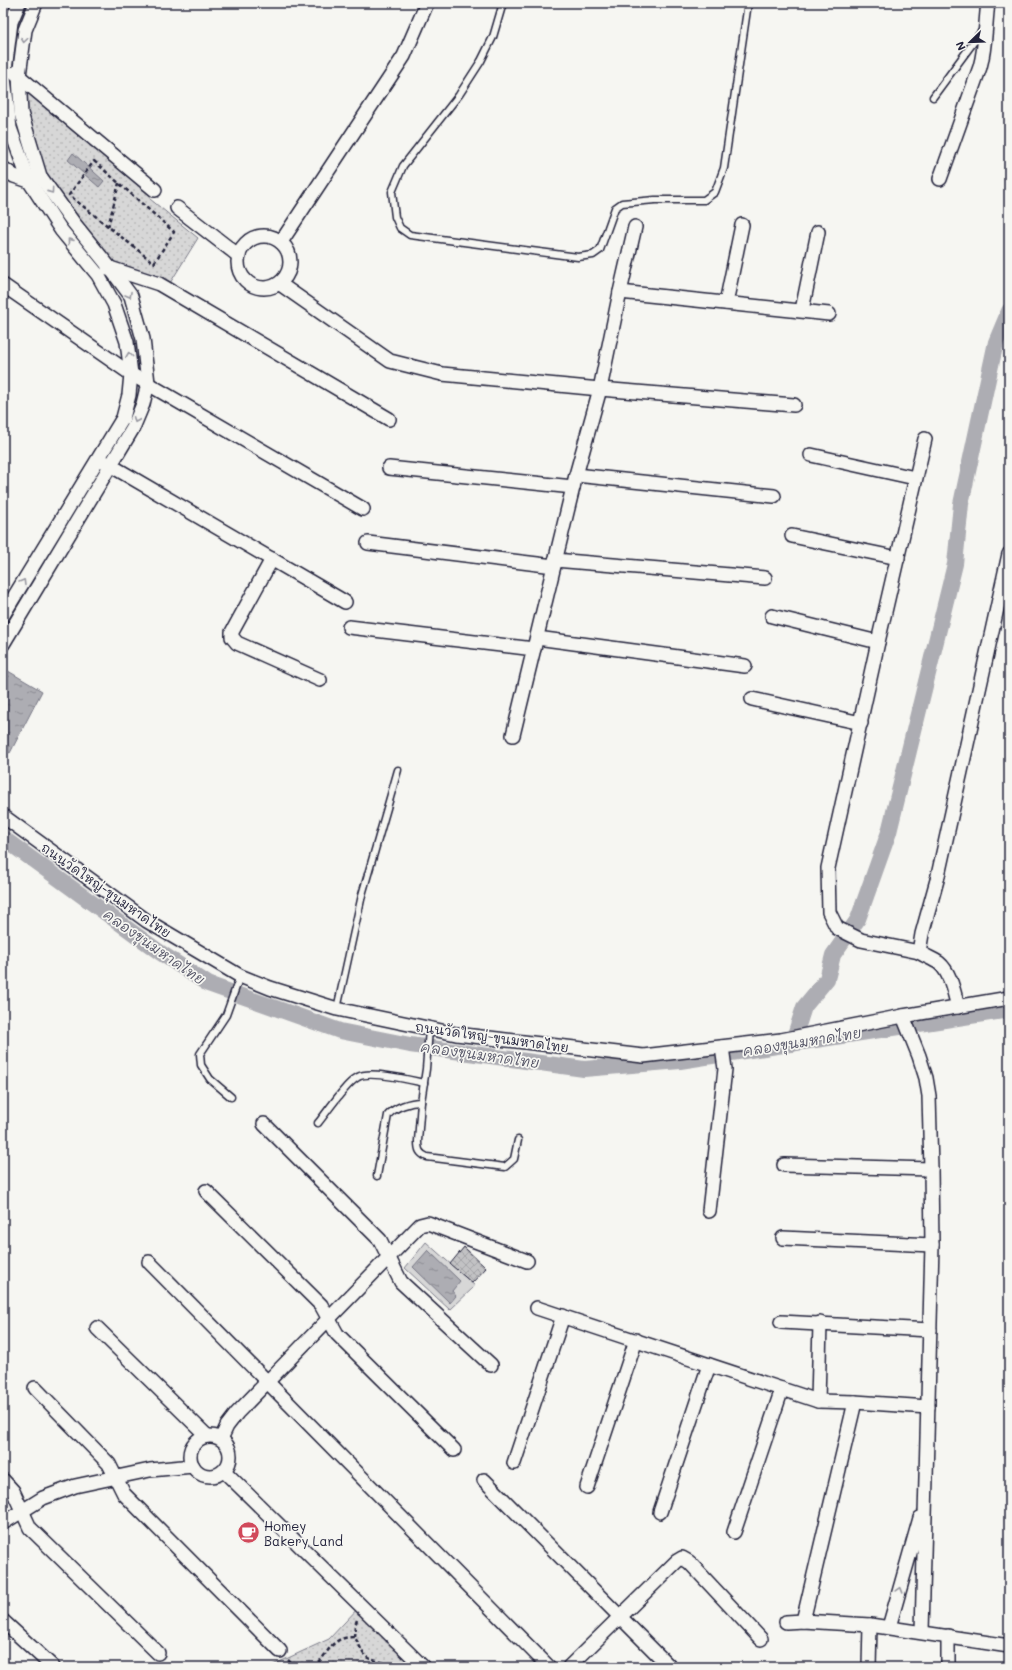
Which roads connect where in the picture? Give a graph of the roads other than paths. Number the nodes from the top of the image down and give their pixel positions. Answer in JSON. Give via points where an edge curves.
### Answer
{"nodes":[{"id":1,"x":19,"y":3,"type":"edge"},
{"id":2,"x":36,"y":3,"type":"edge"},
{"id":3,"x":427,"y":3,"type":"edge"},
{"id":4,"x":503,"y":3,"type":"edge"},
{"id":5,"x":748,"y":3,"type":"edge"},
{"id":6,"x":988,"y":3,"type":"edge"},
{"id":7,"x":986,"y":25,"type":"junction"},
{"id":8,"x":4,"y":64,"type":"edge"},
{"id":9,"x":19,"y":76,"type":"junction"},
{"id":10,"x":933,"y":97,"type":"dead end"},
{"id":11,"x":3,"y":168,"type":"edge"},
{"id":12,"x":34,"y":179,"type":"junction"},
{"id":13,"x":940,"y":179,"type":"dead end"},
{"id":14,"x":155,"y":190,"type":"dead end"},
{"id":15,"x":177,"y":208,"type":"dead end"},
{"id":16,"x":742,"y":225,"type":"dead end"},
{"id":17,"x":635,"y":227,"type":"dead end"},
{"id":18,"x":818,"y":232,"type":"dead end"},
{"id":19,"x":281,"y":242,"type":"junction"},
{"id":20,"x":239,"y":256,"type":"junction"},
{"id":21,"x":110,"y":268,"type":"junction"},
{"id":22,"x":98,"y":275,"type":"junction"},
{"id":23,"x":280,"y":284,"type":"junction"},
{"id":24,"x":3,"y":285,"type":"edge"},
{"id":25,"x":620,"y":292,"type":"junction"},
{"id":26,"x":726,"y":303,"type":"junction"},
{"id":27,"x":802,"y":310,"type":"junction"},
{"id":28,"x":829,"y":314,"type":"dead end"},
{"id":29,"x":131,"y":374,"type":"junction"},
{"id":30,"x":148,"y":383,"type":"junction"},
{"id":31,"x":600,"y":390,"type":"junction"},
{"id":32,"x":794,"y":405,"type":"dead end"},
{"id":33,"x":389,"y":419,"type":"dead end"},
{"id":34,"x":925,"y":439,"type":"dead end"},
{"id":35,"x":811,"y":455,"type":"dead end"},
{"id":36,"x":98,"y":458,"type":"junction"},
{"id":37,"x":111,"y":465,"type":"junction"},
{"id":38,"x":389,"y":468,"type":"dead end"},
{"id":39,"x":915,"y":478,"type":"junction"},
{"id":40,"x":574,"y":481,"type":"junction"},
{"id":41,"x":774,"y":496,"type":"dead end"},
{"id":42,"x":362,"y":509,"type":"dead end"},
{"id":43,"x":792,"y":536,"type":"dead end"},
{"id":44,"x":368,"y":543,"type":"dead end"},
{"id":45,"x":1009,"y":554,"type":"edge"},
{"id":46,"x":898,"y":558,"type":"junction"},
{"id":47,"x":272,"y":559,"type":"junction"},
{"id":48,"x":555,"y":563,"type":"junction"},
{"id":49,"x":765,"y":578,"type":"dead end"},
{"id":50,"x":345,"y":602,"type":"dead end"},
{"id":51,"x":3,"y":615,"type":"edge"},
{"id":52,"x":772,"y":616,"type":"dead end"},
{"id":53,"x":349,"y":627,"type":"dead end"},
{"id":54,"x":878,"y":642,"type":"junction"},
{"id":55,"x":535,"y":643,"type":"junction"},
{"id":56,"x":3,"y":644,"type":"edge"},
{"id":57,"x":745,"y":666,"type":"dead end"},
{"id":58,"x":320,"y":680,"type":"dead end"},
{"id":59,"x":752,"y":699,"type":"dead end"},
{"id":60,"x":861,"y":723,"type":"junction"},
{"id":61,"x":514,"y":735,"type":"dead end"},
{"id":62,"x":398,"y":770,"type":"dead end"},
{"id":63,"x":3,"y":816,"type":"edge"},
{"id":64,"x":919,"y":952,"type":"junction"},
{"id":65,"x":238,"y":980,"type":"junction"},
{"id":66,"x":1009,"y":998,"type":"edge"},
{"id":67,"x":958,"y":1007,"type":"junction"},
{"id":68,"x":337,"y":1009,"type":"junction"},
{"id":69,"x":905,"y":1020,"type":"junction"},
{"id":70,"x":429,"y":1035,"type":"junction"},
{"id":71,"x":723,"y":1050,"type":"junction"},
{"id":72,"x":424,"y":1083,"type":"junction"},
{"id":73,"x":231,"y":1097,"type":"dead end"},
{"id":74,"x":421,"y":1102,"type":"junction"},
{"id":75,"x":264,"y":1124,"type":"dead end"},
{"id":76,"x":318,"y":1124,"type":"dead end"},
{"id":77,"x":518,"y":1140,"type":"dead end"},
{"id":78,"x":784,"y":1165,"type":"dead end"},
{"id":79,"x":931,"y":1169,"type":"junction"},
{"id":80,"x":377,"y":1176,"type":"dead end"},
{"id":81,"x":206,"y":1191,"type":"dead end"},
{"id":82,"x":709,"y":1211,"type":"dead end"},
{"id":83,"x":783,"y":1238,"type":"dead end"},
{"id":84,"x":932,"y":1245,"type":"junction"},
{"id":85,"x":389,"y":1257,"type":"junction"},
{"id":86,"x":527,"y":1261,"type":"dead end"},
{"id":87,"x":149,"y":1262,"type":"dead end"},
{"id":88,"x":538,"y":1308,"type":"dead end"},
{"id":89,"x":563,"y":1316,"type":"junction"},
{"id":90,"x":329,"y":1319,"type":"junction"},
{"id":91,"x":781,"y":1322,"type":"dead end"},
{"id":92,"x":820,"y":1323,"type":"junction"},
{"id":93,"x":97,"y":1328,"type":"dead end"},
{"id":94,"x":930,"y":1330,"type":"junction"},
{"id":95,"x":636,"y":1340,"type":"junction"},
{"id":96,"x":491,"y":1365,"type":"dead end"},
{"id":97,"x":709,"y":1365,"type":"junction"},
{"id":98,"x":267,"y":1382,"type":"junction"},
{"id":99,"x":35,"y":1388,"type":"dead end"},
{"id":100,"x":782,"y":1389,"type":"junction"},
{"id":101,"x":818,"y":1401,"type":"junction"},
{"id":102,"x":855,"y":1402,"type":"junction"},
{"id":103,"x":928,"y":1407,"type":"junction"},
{"id":104,"x":207,"y":1436,"type":"junction"},
{"id":105,"x":222,"y":1439,"type":"junction"},
{"id":106,"x":454,"y":1450,"type":"dead end"},
{"id":107,"x":514,"y":1463,"type":"dead end"},
{"id":108,"x":192,"y":1466,"type":"junction"},
{"id":109,"x":224,"y":1471,"type":"junction"},
{"id":110,"x":116,"y":1477,"type":"junction"},
{"id":111,"x":3,"y":1480,"type":"edge"},
{"id":112,"x":484,"y":1480,"type":"dead end"},
{"id":113,"x":586,"y":1487,"type":"dead end"},
{"id":114,"x":926,"y":1501,"type":"junction"},
{"id":115,"x":22,"y":1510,"type":"junction"},
{"id":116,"x":660,"y":1512,"type":"dead end"},
{"id":117,"x":3,"y":1523,"type":"edge"},
{"id":118,"x":734,"y":1532,"type":"dead end"},
{"id":119,"x":620,"y":1616,"type":"junction"},
{"id":120,"x":3,"y":1621,"type":"edge"},
{"id":121,"x":803,"y":1621,"type":"junction"},
{"id":122,"x":786,"y":1622,"type":"dead end"},
{"id":123,"x":870,"y":1625,"type":"junction"},
{"id":124,"x":889,"y":1627,"type":"junction"},
{"id":125,"x":922,"y":1632,"type":"junction"},
{"id":126,"x":948,"y":1636,"type":"junction"},
{"id":127,"x":761,"y":1640,"type":"dead end"},
{"id":128,"x":1009,"y":1646,"type":"edge"},
{"id":129,"x":280,"y":1651,"type":"dead end"},
{"id":130,"x":158,"y":1653,"type":"dead end"},
{"id":131,"x":53,"y":1667,"type":"edge"},
{"id":132,"x":423,"y":1667,"type":"edge"},
{"id":133,"x":549,"y":1667,"type":"edge"},
{"id":134,"x":569,"y":1667,"type":"edge"},
{"id":135,"x":670,"y":1667,"type":"edge"},
{"id":136,"x":869,"y":1667,"type":"edge"},
{"id":137,"x":948,"y":1667,"type":"edge"}],
"edges":[{"from":1,"to":8,"type":"street","via":[[11,22]]},
{"from":2,"to":9,"type":"street","one_way":true,"via":[[25,30]]},
{"from":3,"to":19,"type":"street","via":[[404,56]]},
{"from":4,"to":5,"type":"lane","via":[[493,37],[481,61],[459,95],[403,166],[392,192],[395,218],[400,228],[410,235],[578,257],[593,255],[600,250],[615,208],[622,203],[704,200],[715,192],[724,168]]},
{"from":6,"to":7,"type":"street"},
{"from":7,"to":10,"type":"lane"},
{"from":7,"to":13,"type":"street","via":[[980,67]]},
{"from":8,"to":9,"type":"street"},
{"from":8,"to":12,"type":"street","via":[[10,128]]},
{"from":9,"to":12,"type":"street","via":[[22,113]]},
{"from":9,"to":14,"type":"street"},
{"from":11,"to":12,"type":"street","via":[[14,176]]},
{"from":12,"to":21,"type":"street","one_way":true},
{"from":22,"to":12,"type":"street","one_way":true,"via":[[61,230]]},
{"from":15,"to":20,"type":"street"},
{"from":16,"to":26,"type":"street"},
{"from":17,"to":25,"type":"street"},
{"from":18,"to":27,"type":"street"},
{"from":19,"to":20,"type":"street","via":[[269,236],[253,238],[246,243]]},
{"from":19,"to":23,"type":"street","via":[[291,260],[290,270]]},
{"from":20,"to":23,"type":"street","via":[[238,266],[246,282],[263,289]]},
{"from":21,"to":22,"type":"street"},
{"from":21,"to":30,"type":"street","one_way":true,"via":[[131,296],[143,339]]},
{"from":21,"to":33,"type":"street","via":[[163,286]]},
{"from":29,"to":22,"type":"street","one_way":true,"via":[[127,342],[114,304]]},
{"from":23,"to":31,"type":"street","via":[[390,361],[442,374]]},
{"from":24,"to":29,"type":"street"},
{"from":25,"to":26,"type":"street"},
{"from":25,"to":31,"type":"street"},
{"from":26,"to":27,"type":"street"},
{"from":27,"to":28,"type":"street"},
{"from":29,"to":30,"type":"street"},
{"from":29,"to":36,"type":"street","via":[[123,418]]},
{"from":30,"to":37,"type":"street","one_way":true,"via":[[133,428]]},
{"from":30,"to":42,"type":"street"},
{"from":31,"to":32,"type":"street"},
{"from":31,"to":40,"type":"street"},
{"from":34,"to":39,"type":"street"},
{"from":35,"to":39,"type":"street"},
{"from":36,"to":37,"type":"street"},
{"from":51,"to":36,"type":"street","one_way":true},
{"from":37,"to":47,"type":"street"},
{"from":37,"to":56,"type":"street"},
{"from":38,"to":40,"type":"street"},
{"from":39,"to":46,"type":"street"},
{"from":40,"to":41,"type":"street"},
{"from":40,"to":48,"type":"street"},
{"from":43,"to":46,"type":"street"},
{"from":44,"to":48,"type":"street"},
{"from":45,"to":64,"type":"street","via":[[938,880]]},
{"from":46,"to":54,"type":"street"},
{"from":47,"to":50,"type":"street"},
{"from":47,"to":58,"type":"street","via":[[232,632],[232,637],[236,643]]},
{"from":48,"to":49,"type":"street"},
{"from":48,"to":55,"type":"street"},
{"from":52,"to":54,"type":"street"},
{"from":53,"to":55,"type":"street"},
{"from":54,"to":60,"type":"street"},
{"from":55,"to":57,"type":"street"},
{"from":55,"to":61,"type":"street"},
{"from":59,"to":60,"type":"street"},
{"from":60,"to":64,"type":"street","via":[[828,868],[829,912],[836,928],[861,940]]},
{"from":62,"to":68,"type":"lane","via":[[362,895]]},
{"from":63,"to":65,"type":"street","name":"ถนนวัดใหญ่-ขุนมหาดไทย","via":[[147,921]]},
{"from":64,"to":67,"type":"street","via":[[938,962],[945,969]]},
{"from":65,"to":68,"type":"street","name":"ถนนวัดใหญ่-ขุนมหาดไทย"},
{"from":65,"to":73,"type":"lane","via":[[226,1015],[200,1054],[201,1064],[210,1079]]},
{"from":66,"to":67,"type":"street","name":"ถนนวัดใหญ่-ขุนมหาดไทย"},
{"from":67,"to":69,"type":"street","name":"ถนนวัดใหญ่-ขุนมหาดไทย"},
{"from":68,"to":70,"type":"street","name":"ถนนวัดใหญ่-ขุนมหาดไทย"},
{"from":69,"to":71,"type":"street","name":"ถนนวัดใหญ่-ขุนมหาดไทย"},
{"from":69,"to":79,"type":"street","via":[[920,1059],[929,1096]]},
{"from":70,"to":71,"type":"street","name":"ถนนวัดใหญ่-ขุนมหาดไทย","via":[[456,1034],[643,1056]]},
{"from":70,"to":72,"type":"lane"},
{"from":71,"to":82,"type":"street","via":[[725,1069]]},
{"from":72,"to":74,"type":"lane"},
{"from":72,"to":76,"type":"lane","via":[[380,1074],[359,1076],[348,1085]]},
{"from":74,"to":77,"type":"lane","via":[[418,1148],[420,1153],[427,1157],[505,1167],[514,1159]]},
{"from":74,"to":80,"type":"lane","via":[[408,1104],[388,1115]]},
{"from":75,"to":85,"type":"street","via":[[380,1240]]},
{"from":78,"to":79,"type":"street"},
{"from":79,"to":84,"type":"street"},
{"from":81,"to":90,"type":"street","via":[[321,1305]]},
{"from":83,"to":84,"type":"street"},
{"from":84,"to":94,"type":"street"},
{"from":85,"to":86,"type":"street","via":[[420,1225],[428,1223]]},
{"from":85,"to":90,"type":"street"},
{"from":85,"to":96,"type":"street","via":[[401,1282]]},
{"from":87,"to":98,"type":"street"},
{"from":88,"to":89,"type":"street"},
{"from":89,"to":95,"type":"street"},
{"from":89,"to":107,"type":"street"},
{"from":90,"to":98,"type":"street"},
{"from":90,"to":106,"type":"street","via":[[337,1334]]},
{"from":91,"to":92,"type":"street"},
{"from":92,"to":94,"type":"street"},
{"from":92,"to":101,"type":"street"},
{"from":93,"to":104,"type":"street"},
{"from":94,"to":103,"type":"street"},
{"from":95,"to":97,"type":"street"},
{"from":95,"to":113,"type":"street"},
{"from":97,"to":100,"type":"street"},
{"from":97,"to":116,"type":"street"},
{"from":98,"to":105,"type":"street","via":[[237,1413],[227,1426]]},
{"from":98,"to":133,"type":"street"},
{"from":99,"to":110,"type":"street","via":[[109,1464]]},
{"from":100,"to":101,"type":"street"},
{"from":100,"to":118,"type":"street"},
{"from":101,"to":102,"type":"street"},
{"from":102,"to":103,"type":"street"},
{"from":102,"to":121,"type":"street"},
{"from":103,"to":114,"type":"street"},
{"from":104,"to":105,"type":"street"},
{"from":104,"to":108,"type":"street","via":[[193,1446],[190,1453]]},
{"from":105,"to":109,"type":"street","via":[[231,1456],[230,1463]]},
{"from":108,"to":109,"type":"street","via":[[196,1471],[208,1476],[215,1476]]},
{"from":108,"to":110,"type":"street","via":[[150,1470]]},
{"from":109,"to":132,"type":"street"},
{"from":110,"to":115,"type":"street","via":[[75,1486],[43,1498]]},
{"from":110,"to":129,"type":"street","via":[[124,1494]]},
{"from":111,"to":115,"type":"street","via":[[13,1491]]},
{"from":112,"to":119,"type":"street"},
{"from":124,"to":114,"type":"street","one_way":true},
{"from":114,"to":125,"type":"street"},
{"from":115,"to":117,"type":"street"},
{"from":115,"to":130,"type":"street","via":[[30,1528]]},
{"from":119,"to":127,"type":"street","via":[[682,1558],[689,1562]]},
{"from":119,"to":134,"type":"street"},
{"from":119,"to":135,"type":"street"},
{"from":120,"to":131,"type":"street"},
{"from":121,"to":122,"type":"street"},
{"from":121,"to":123,"type":"street"},
{"from":123,"to":124,"type":"street"},
{"from":123,"to":136,"type":"street"},
{"from":124,"to":125,"type":"street"},
{"from":125,"to":126,"type":"street"},
{"from":126,"to":128,"type":"street"},
{"from":126,"to":137,"type":"street"}]}
